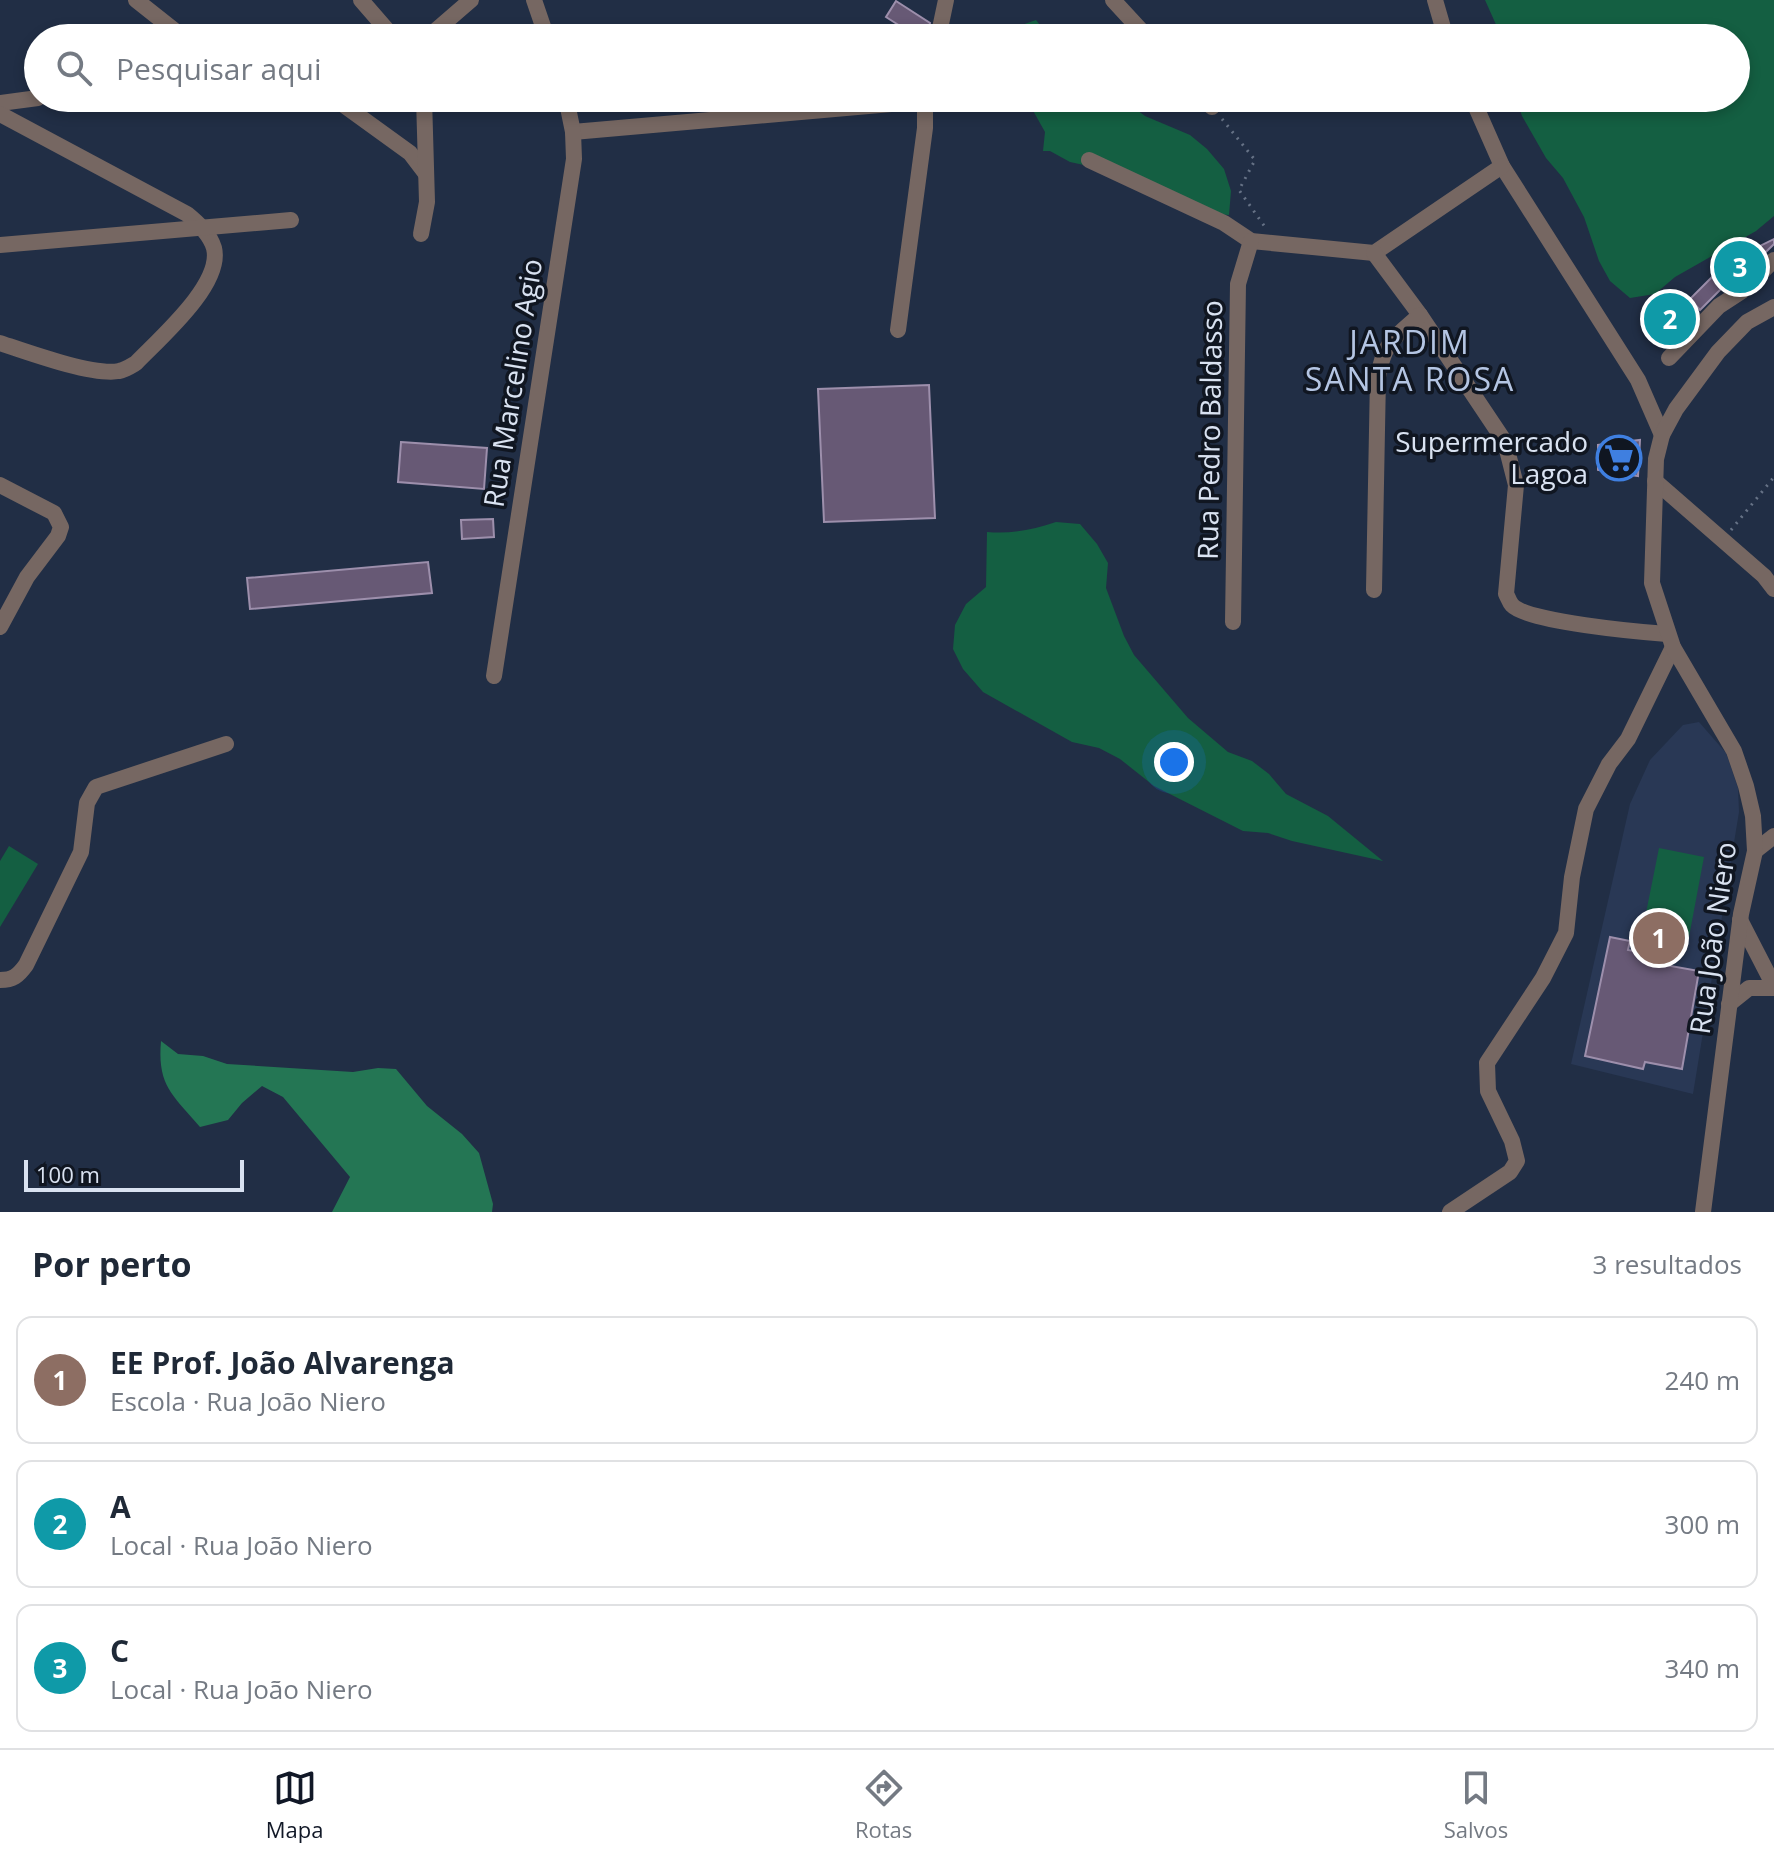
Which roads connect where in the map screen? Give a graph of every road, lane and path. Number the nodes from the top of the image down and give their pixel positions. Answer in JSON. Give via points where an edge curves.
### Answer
{"nodes":[{"id":1,"x":136,"y":0,"type":"edge"},
{"id":2,"x":361,"y":0,"type":"edge"},
{"id":3,"x":471,"y":0,"type":"edge"},
{"id":4,"x":534,"y":0,"type":"edge"},
{"id":5,"x":946,"y":0,"type":"edge"},
{"id":6,"x":1113,"y":0,"type":"edge"},
{"id":7,"x":1435,"y":0,"type":"edge"},
{"id":8,"x":166,"y":24,"type":"edge"},
{"id":9,"x":382,"y":24,"type":"edge"},
{"id":10,"x":443,"y":24,"type":"edge"},
{"id":11,"x":542,"y":24,"type":"edge"},
{"id":12,"x":941,"y":24,"type":"edge"},
{"id":13,"x":1135,"y":24,"type":"edge"},
{"id":14,"x":1442,"y":24,"type":"edge"},
{"id":15,"x":24,"y":100,"type":"edge"},
{"id":16,"x":0,"y":103,"type":"edge"},
{"id":17,"x":353,"y":112,"type":"edge"},
{"id":18,"x":424,"y":112,"type":"edge"},
{"id":19,"x":569,"y":112,"type":"edge"},
{"id":20,"x":794,"y":112,"type":"edge"},
{"id":21,"x":926,"y":112,"type":"edge"},
{"id":22,"x":1215,"y":112,"type":"edge"},
{"id":23,"x":1478,"y":112,"type":"edge"},
{"id":24,"x":0,"y":114,"type":"edge"},
{"id":25,"x":573,"y":132,"type":"junction"},
{"id":26,"x":1089,"y":160,"type":"dead end"},
{"id":27,"x":1502,"y":166,"type":"junction"},
{"id":28,"x":426,"y":174,"type":"junction"},
{"id":29,"x":291,"y":220,"type":"dead end"},
{"id":30,"x":203,"y":228,"type":"junction"},
{"id":31,"x":421,"y":234,"type":"dead end"},
{"id":32,"x":1251,"y":241,"type":"junction"},
{"id":33,"x":1276,"y":243,"type":"junction"},
{"id":34,"x":0,"y":245,"type":"edge"},
{"id":35,"x":1374,"y":253,"type":"junction"},
{"id":36,"x":1774,"y":260,"type":"edge"},
{"id":37,"x":1774,"y":307,"type":"edge"},
{"id":38,"x":1420,"y":315,"type":"junction"},
{"id":39,"x":898,"y":330,"type":"dead end"},
{"id":40,"x":0,"y":343,"type":"edge"},
{"id":41,"x":1669,"y":358,"type":"dead end"},
{"id":42,"x":1638,"y":380,"type":"junction"},
{"id":43,"x":1676,"y":409,"type":"junction"},
{"id":44,"x":1662,"y":435,"type":"junction"},
{"id":45,"x":1774,"y":477,"type":"edge"},
{"id":46,"x":1655,"y":481,"type":"junction"},
{"id":47,"x":0,"y":485,"type":"edge"},
{"id":48,"x":1723,"y":540,"type":"junction"},
{"id":49,"x":1774,"y":589,"type":"edge"},
{"id":50,"x":1374,"y":590,"type":"dead end"},
{"id":51,"x":1233,"y":622,"type":"dead end"},
{"id":52,"x":0,"y":627,"type":"edge"},
{"id":53,"x":1670,"y":641,"type":"junction"},
{"id":54,"x":494,"y":676,"type":"dead end"},
{"id":55,"x":226,"y":744,"type":"dead end"},
{"id":56,"x":1774,"y":836,"type":"edge"},
{"id":57,"x":1755,"y":851,"type":"junction"},
{"id":58,"x":1740,"y":920,"type":"junction"},
{"id":59,"x":0,"y":980,"type":"edge"},
{"id":60,"x":1774,"y":987,"type":"edge"},
{"id":61,"x":1729,"y":1004,"type":"junction"},
{"id":62,"x":1450,"y":1212,"type":"edge"},
{"id":63,"x":1703,"y":1212,"type":"edge"}],
"edges":[{"from":1,"to":8,"type":"street"},
{"from":2,"to":9,"type":"street"},
{"from":3,"to":10,"type":"street"},
{"from":4,"to":11,"type":"street"},
{"from":5,"to":12,"type":"street"},
{"from":6,"to":13,"type":"street"},
{"from":7,"to":14,"type":"street"},
{"from":15,"to":16,"type":"street"},
{"from":17,"to":28,"type":"street","via":[[410,153]]},
{"from":18,"to":28,"type":"street"},
{"from":19,"to":25,"type":"street","name":"Rua Marcelino Agio"},
{"from":20,"to":25,"type":"street"},
{"from":21,"to":39,"type":"street"},
{"from":22,"to":33,"type":"path","via":[[1255,160],[1239,190]]},
{"from":23,"to":27,"type":"street"},
{"from":24,"to":30,"type":"street","via":[[187,214]]},
{"from":25,"to":54,"type":"street","name":"Rua Marcelino Agio","via":[[574,159]]},
{"from":26,"to":32,"type":"street","via":[[1224,223]]},
{"from":27,"to":35,"type":"street"},
{"from":27,"to":42,"type":"street"},
{"from":28,"to":31,"type":"street"},
{"from":29,"to":30,"type":"street"},
{"from":30,"to":34,"type":"street"},
{"from":30,"to":40,"type":"street","via":[[214,247],[215,265],[206,286],[136,363],[106,372]]},
{"from":32,"to":33,"type":"street"},
{"from":32,"to":51,"type":"street","name":"Rua Pedro Baldasso","via":[[1238,284]]},
{"from":33,"to":35,"type":"street"},
{"from":35,"to":38,"type":"street"},
{"from":36,"to":41,"type":"street"},
{"from":37,"to":43,"type":"street","name":"Rua João Niero","via":[[1747,322],[1718,352]]},
{"from":38,"to":50,"type":"street","via":[[1382,353]]},
{"from":38,"to":53,"type":"street","via":[[1505,442],[1516,485],[1506,594],[1511,605],[1525,614]]},
{"from":42,"to":43,"type":"street"},
{"from":42,"to":44,"type":"street"},
{"from":43,"to":44,"type":"street","name":"Rua João Niero"},
{"from":44,"to":46,"type":"street","name":"Rua João Niero"},
{"from":45,"to":48,"type":"path"},
{"from":46,"to":48,"type":"street"},
{"from":46,"to":53,"type":"street","name":"Rua João Niero","via":[[1652,583]]},
{"from":47,"to":52,"type":"street","via":[[60,520],[58,536],[27,577]]},
{"from":48,"to":49,"type":"street"},
{"from":53,"to":57,"type":"street","name":"Rua João Niero","via":[[1734,751],[1753,816]]},
{"from":53,"to":62,"type":"street","via":[[1628,739],[1586,809],[1566,933],[1487,1063],[1488,1091],[1517,1161],[1510,1172]]},
{"from":55,"to":59,"type":"street","via":[[96,787],[87,803],[81,852],[26,965],[11,980]]},
{"from":56,"to":57,"type":"street"},
{"from":57,"to":58,"type":"street","name":"Rua João Niero"},
{"from":58,"to":60,"type":"street"},
{"from":58,"to":61,"type":"street","name":"Rua João Niero"},
{"from":60,"to":61,"type":"street","via":[[1749,988]]},
{"from":61,"to":63,"type":"street","name":"Rua João Niero"}]}
